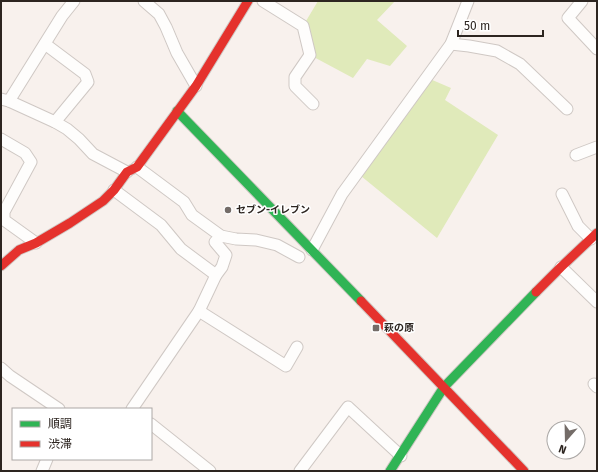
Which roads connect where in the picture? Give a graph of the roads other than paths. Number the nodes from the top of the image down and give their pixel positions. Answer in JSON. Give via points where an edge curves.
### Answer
{"nodes":[{"id":1,"x":74,"y":1,"type":"edge"},
{"id":2,"x":144,"y":1,"type":"edge"},
{"id":3,"x":248,"y":1,"type":"edge"},
{"id":4,"x":263,"y":1,"type":"edge"},
{"id":5,"x":468,"y":1,"type":"edge"},
{"id":6,"x":582,"y":1,"type":"edge"},
{"id":7,"x":45,"y":44,"type":"junction"},
{"id":8,"x":451,"y":44,"type":"junction"},
{"id":9,"x":597,"y":49,"type":"edge"},
{"id":10,"x":196,"y":86,"type":"junction"},
{"id":11,"x":5,"y":100,"type":"edge"},
{"id":12,"x":314,"y":104,"type":"dead end"},
{"id":13,"x":567,"y":109,"type":"dead end"},
{"id":14,"x":177,"y":111,"type":"junction"},
{"id":15,"x":55,"y":122,"type":"junction"},
{"id":16,"x":1,"y":139,"type":"edge"},
{"id":17,"x":597,"y":146,"type":"edge"},
{"id":18,"x":576,"y":155,"type":"dead end"},
{"id":19,"x":132,"y":169,"type":"junction"},
{"id":20,"x":114,"y":190,"type":"junction"},
{"id":21,"x":562,"y":194,"type":"dead end"},
{"id":22,"x":595,"y":235,"type":"edge"},
{"id":23,"x":221,"y":236,"type":"junction"},
{"id":24,"x":36,"y":243,"type":"junction"},
{"id":25,"x":312,"y":250,"type":"junction"},
{"id":26,"x":299,"y":257,"type":"dead end"},
{"id":27,"x":1,"y":266,"type":"edge"},
{"id":28,"x":561,"y":267,"type":"junction"},
{"id":29,"x":216,"y":275,"type":"junction"},
{"id":30,"x":597,"y":302,"type":"edge"},
{"id":31,"x":199,"y":311,"type":"junction"},
{"id":32,"x":297,"y":347,"type":"dead end"},
{"id":33,"x":1,"y":368,"type":"edge"},
{"id":34,"x":444,"y":388,"type":"junction"},
{"id":35,"x":58,"y":408,"type":"edge"},
{"id":36,"x":133,"y":408,"type":"edge"},
{"id":37,"x":152,"y":425,"type":"edge"},
{"id":38,"x":401,"y":456,"type":"junction"},
{"id":39,"x":47,"y":460,"type":"edge"},
{"id":40,"x":42,"y":471,"type":"edge"},
{"id":41,"x":210,"y":471,"type":"edge"},
{"id":42,"x":300,"y":471,"type":"edge"},
{"id":43,"x":390,"y":471,"type":"edge"},
{"id":44,"x":524,"y":471,"type":"edge"}],
"edges":[{"from":1,"to":7,"type":"street"},
{"from":2,"to":10,"type":"street","via":[[159,14]]},
{"from":3,"to":10,"type":"street"},
{"from":4,"to":12,"type":"street","via":[[303,26],[310,55],[295,77],[295,86]]},
{"from":5,"to":8,"type":"street"},
{"from":6,"to":9,"type":"street","via":[[568,18]]},
{"from":7,"to":11,"type":"street"},
{"from":7,"to":15,"type":"street","via":[[85,74],[88,82]]},
{"from":8,"to":13,"type":"street","via":[[497,51],[520,64]]},
{"from":8,"to":25,"type":"street","via":[[342,194]]},
{"from":10,"to":14,"type":"street"},
{"from":11,"to":15,"type":"street"},
{"from":14,"to":19,"type":"street"},
{"from":14,"to":25,"type":"street"},
{"from":15,"to":19,"type":"street","via":[[68,128],[93,154]]},
{"from":16,"to":24,"type":"street","via":[[26,153],[32,162],[4,212],[4,220]]},
{"from":17,"to":18,"type":"street"},
{"from":19,"to":20,"type":"street"},
{"from":19,"to":23,"type":"street","via":[[184,202],[192,215]]},
{"from":20,"to":24,"type":"street","via":[[103,201]]},
{"from":20,"to":29,"type":"street","via":[[161,225],[181,249]]},
{"from":21,"to":22,"type":"street","via":[[578,226]]},
{"from":22,"to":28,"type":"street"},
{"from":23,"to":26,"type":"street","via":[[278,245]]},
{"from":23,"to":29,"type":"street","via":[[215,242],[226,255]]},
{"from":24,"to":27,"type":"street","via":[[19,250]]},
{"from":25,"to":34,"type":"street"},
{"from":28,"to":30,"type":"street"},
{"from":28,"to":34,"type":"street"},
{"from":29,"to":31,"type":"street"},
{"from":31,"to":32,"type":"street","via":[[286,366]]},
{"from":31,"to":36,"type":"street"},
{"from":33,"to":35,"type":"street"},
{"from":34,"to":38,"type":"street"},
{"from":34,"to":44,"type":"street"},
{"from":37,"to":41,"type":"street"},
{"from":38,"to":42,"type":"street","via":[[348,406]]},
{"from":38,"to":43,"type":"street"},
{"from":39,"to":40,"type":"street"}]}
